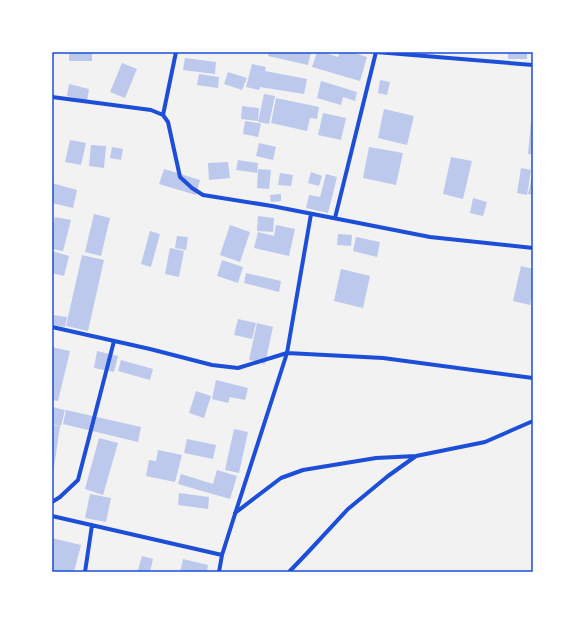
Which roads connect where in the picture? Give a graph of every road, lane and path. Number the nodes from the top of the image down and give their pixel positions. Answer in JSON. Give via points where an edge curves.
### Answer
{"nodes":[{"id":1,"x":176,"y":52,"type":"edge"},
{"id":2,"x":533,"y":65,"type":"edge"},
{"id":3,"x":52,"y":97,"type":"edge"},
{"id":4,"x":163,"y":116,"type":"junction"},
{"id":5,"x":311,"y":214,"type":"junction"},
{"id":6,"x":336,"y":218,"type":"junction"},
{"id":7,"x":533,"y":248,"type":"edge"},
{"id":8,"x":52,"y":327,"type":"edge"},
{"id":9,"x":114,"y":340,"type":"junction"},
{"id":10,"x":287,"y":353,"type":"junction"},
{"id":11,"x":533,"y":378,"type":"edge"},
{"id":12,"x":533,"y":421,"type":"edge"},
{"id":13,"x":416,"y":456,"type":"junction"},
{"id":14,"x":52,"y":502,"type":"edge"},
{"id":15,"x":235,"y":514,"type":"junction"},
{"id":16,"x":52,"y":516,"type":"edge"},
{"id":17,"x":92,"y":525,"type":"junction"},
{"id":18,"x":222,"y":555,"type":"junction"},
{"id":19,"x":85,"y":572,"type":"edge"},
{"id":20,"x":219,"y":572,"type":"edge"},
{"id":21,"x":289,"y":572,"type":"edge"}],
"edges":[{"from":1,"to":4,"type":"street"},
{"from":2,"to":6,"type":"street","via":[[376,52]]},
{"from":3,"to":4,"type":"street","via":[[151,110]]},
{"from":4,"to":5,"type":"street","via":[[168,122],[180,177],[192,188],[203,195]]},
{"from":5,"to":6,"type":"street"},
{"from":5,"to":10,"type":"street"},
{"from":6,"to":7,"type":"street","via":[[430,236]]},
{"from":8,"to":9,"type":"street"},
{"from":9,"to":10,"type":"street","via":[[212,365],[238,368]]},
{"from":9,"to":14,"type":"street","via":[[78,480]]},
{"from":10,"to":11,"type":"street","via":[[383,358]]},
{"from":10,"to":15,"type":"street"},
{"from":12,"to":13,"type":"street","via":[[485,442]]},
{"from":13,"to":15,"type":"street","via":[[376,458],[304,470],[281,478]]},
{"from":13,"to":21,"type":"street","via":[[348,509]]},
{"from":15,"to":18,"type":"street"},
{"from":16,"to":17,"type":"street"},
{"from":17,"to":18,"type":"street"},
{"from":17,"to":19,"type":"street"},
{"from":18,"to":20,"type":"street"}]}
